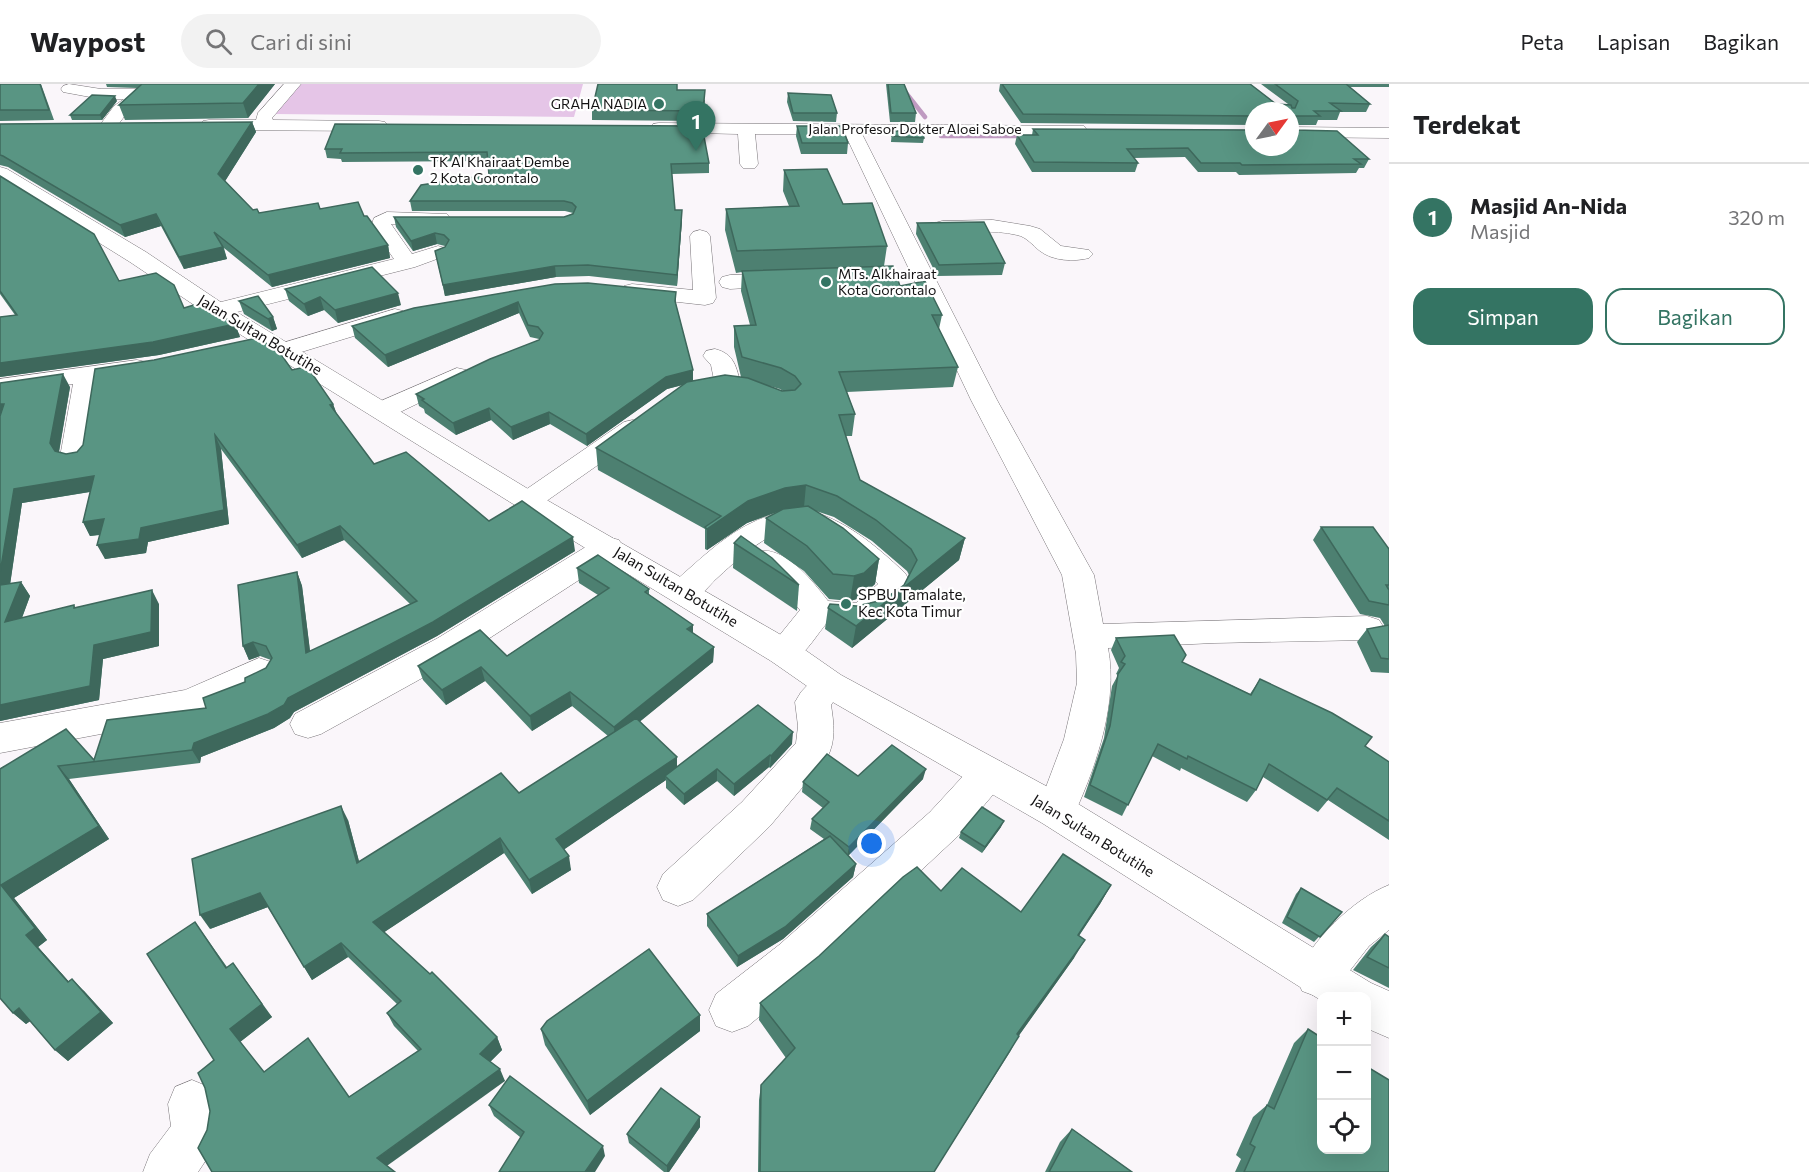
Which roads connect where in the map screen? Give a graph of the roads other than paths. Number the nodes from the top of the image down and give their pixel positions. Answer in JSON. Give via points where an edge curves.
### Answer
{"nodes":[{"id":1,"x":293,"y":84,"type":"edge"},
{"id":2,"x":67,"y":87,"type":"edge"},
{"id":3,"x":1362,"y":113,"type":"edge"},
{"id":4,"x":96,"y":118,"type":"junction"},
{"id":5,"x":1299,"y":121,"type":"edge"},
{"id":6,"x":133,"y":125,"type":"edge"},
{"id":7,"x":193,"y":125,"type":"edge"},
{"id":8,"x":265,"y":125,"type":"junction"},
{"id":9,"x":394,"y":126,"type":"edge"},
{"id":10,"x":640,"y":128,"type":"edge"},
{"id":11,"x":746,"y":129,"type":"junction"},
{"id":12,"x":851,"y":129,"type":"junction"},
{"id":13,"x":1098,"y":130,"type":"edge"},
{"id":14,"x":1299,"y":132,"type":"edge"},
{"id":15,"x":1316,"y":133,"type":"junction"},
{"id":16,"x":1388,"y":133,"type":"edge"},
{"id":17,"x":748,"y":164,"type":"dead end"},
{"id":18,"x":0,"y":173,"type":"edge"},
{"id":19,"x":461,"y":218,"type":"edge"},
{"id":20,"x":914,"y":226,"type":"junction"},
{"id":21,"x":700,"y":236,"type":"dead end"},
{"id":22,"x":438,"y":252,"type":"edge"},
{"id":23,"x":1082,"y":254,"type":"dead end"},
{"id":24,"x":407,"y":262,"type":"junction"},
{"id":25,"x":810,"y":279,"type":"edge"},
{"id":26,"x":730,"y":282,"type":"dead end"},
{"id":27,"x":614,"y":289,"type":"edge"},
{"id":28,"x":218,"y":310,"type":"junction"},
{"id":29,"x":413,"y":311,"type":"edge"},
{"id":30,"x":276,"y":345,"type":"junction"},
{"id":31,"x":237,"y":349,"type":"edge"},
{"id":32,"x":715,"y":356,"type":"dead end"},
{"id":33,"x":159,"y":364,"type":"edge"},
{"id":34,"x":482,"y":364,"type":"edge"},
{"id":35,"x":87,"y":374,"type":"junction"},
{"id":36,"x":0,"y":387,"type":"edge"},
{"id":37,"x":699,"y":388,"type":"edge"},
{"id":38,"x":383,"y":410,"type":"junction"},
{"id":39,"x":658,"y":410,"type":"edge"},
{"id":40,"x":74,"y":457,"type":"edge"},
{"id":41,"x":528,"y":501,"type":"junction"},
{"id":42,"x":740,"y":544,"type":"junction"},
{"id":43,"x":608,"y":548,"type":"junction"},
{"id":44,"x":684,"y":591,"type":"junction"},
{"id":45,"x":818,"y":611,"type":"junction"},
{"id":46,"x":1367,"y":628,"type":"edge"},
{"id":47,"x":1089,"y":637,"type":"junction"},
{"id":48,"x":783,"y":652,"type":"junction"},
{"id":49,"x":259,"y":671,"type":"edge"},
{"id":50,"x":829,"y":684,"type":"junction"},
{"id":51,"x":308,"y":724,"type":"dead end"},
{"id":52,"x":0,"y":738,"type":"edge"},
{"id":53,"x":989,"y":773,"type":"junction"},
{"id":54,"x":1056,"y":811,"type":"junction"},
{"id":55,"x":678,"y":887,"type":"dead end"},
{"id":56,"x":1389,"y":904,"type":"edge"},
{"id":57,"x":1318,"y":976,"type":"junction"},
{"id":58,"x":1347,"y":992,"type":"edge"},
{"id":59,"x":1371,"y":1006,"type":"edge"},
{"id":60,"x":732,"y":1011,"type":"dead end"},
{"id":61,"x":1389,"y":1016,"type":"edge"},
{"id":62,"x":192,"y":1104,"type":"dead end"},
{"id":63,"x":168,"y":1172,"type":"edge"}],
"edges":[{"from":1,"to":8,"type":"street","via":[[264,117]]},
{"from":2,"to":4,"type":"street"},
{"from":2,"to":4,"type":"street","via":[[101,94],[140,94],[120,110]]},
{"from":3,"to":16,"type":"street"},
{"from":4,"to":6,"type":"street"},
{"from":5,"to":15,"type":"street"},
{"from":7,"to":8,"type":"street"},
{"from":8,"to":9,"type":"street"},
{"from":10,"to":11,"type":"street","name":"Jalan Profesor Dokter Aloei Saboe"},
{"from":11,"to":12,"type":"street","name":"Jalan Profesor Dokter Aloei Saboe"},
{"from":11,"to":17,"type":"street"},
{"from":12,"to":13,"type":"street","name":"Jalan Profesor Dokter Aloei Saboe"},
{"from":12,"to":20,"type":"street"},
{"from":14,"to":15,"type":"street"},
{"from":15,"to":16,"type":"street"},
{"from":18,"to":28,"type":"street","name":"Jalan Sultan Botutihe"},
{"from":19,"to":24,"type":"street","via":[[384,219],[381,226]]},
{"from":20,"to":23,"type":"street","via":[[1025,231],[1040,238],[1048,248],[1070,255]]},
{"from":20,"to":47,"type":"street","via":[[911,276],[990,410],[1078,575],[1078,595]]},
{"from":21,"to":27,"type":"street","via":[[705,298]]},
{"from":22,"to":24,"type":"street"},
{"from":24,"to":28,"type":"street"},
{"from":25,"to":26,"type":"street"},
{"from":28,"to":30,"type":"street","name":"Jalan Sultan Botutihe"},
{"from":29,"to":30,"type":"street"},
{"from":30,"to":31,"type":"street"},
{"from":30,"to":38,"type":"street","name":"Jalan Sultan Botutihe"},
{"from":32,"to":37,"type":"street","via":[[740,386]]},
{"from":33,"to":35,"type":"street"},
{"from":34,"to":38,"type":"street"},
{"from":35,"to":36,"type":"street"},
{"from":35,"to":40,"type":"street"},
{"from":38,"to":41,"type":"street","name":"Jalan Sultan Botutihe"},
{"from":39,"to":41,"type":"street"},
{"from":41,"to":43,"type":"street","name":"Jalan Sultan Botutihe"},
{"from":42,"to":44,"type":"street"},
{"from":42,"to":45,"type":"street","via":[[781,570]]},
{"from":42,"to":45,"type":"street","via":[[761,528],[805,519],[843,538],[894,581],[872,610],[860,616]]},
{"from":43,"to":44,"type":"street","name":"Jalan Sultan Botutihe"},
{"from":43,"to":51,"type":"street","via":[[450,647]]},
{"from":44,"to":48,"type":"street","name":"Jalan Sultan Botutihe"},
{"from":45,"to":48,"type":"street"},
{"from":46,"to":47,"type":"street"},
{"from":47,"to":54,"type":"street","via":[[1095,693]]},
{"from":48,"to":50,"type":"street","name":"Jalan Sultan Botutihe"},
{"from":49,"to":52,"type":"street","via":[[191,703]]},
{"from":50,"to":53,"type":"street","name":"Jalan Sultan Botutihe"},
{"from":50,"to":55,"type":"street","via":[[813,702],[814,748],[756,814]]},
{"from":53,"to":54,"type":"street","name":"Jalan Sultan Botutihe"},
{"from":53,"to":60,"type":"street","via":[[944,824]]},
{"from":54,"to":57,"type":"street","name":"Jalan Sultan Botutihe"},
{"from":56,"to":57,"type":"street","via":[[1354,932]]},
{"from":57,"to":58,"type":"street","name":"Jalan Sultan Botutihe"},
{"from":59,"to":61,"type":"street"},
{"from":62,"to":63,"type":"street","via":[[196,1132]]}]}
